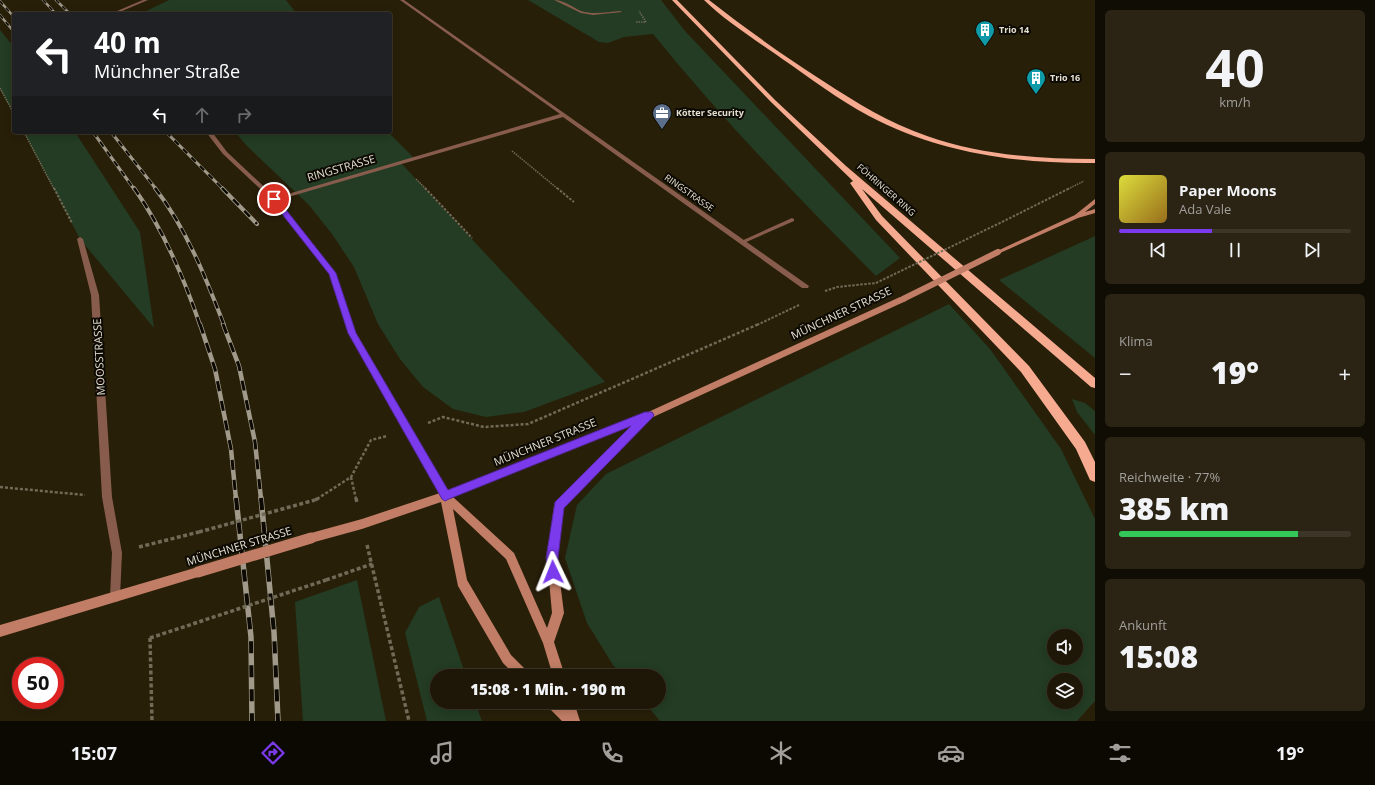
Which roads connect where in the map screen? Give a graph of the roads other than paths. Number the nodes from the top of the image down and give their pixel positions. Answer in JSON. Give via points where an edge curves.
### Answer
{"nodes":[{"id":1,"x":146,"y":0,"type":"edge"},
{"id":2,"x":402,"y":0,"type":"edge"},
{"id":3,"x":556,"y":0,"type":"edge"},
{"id":4,"x":674,"y":0,"type":"edge"},
{"id":5,"x":706,"y":0,"type":"edge"},
{"id":6,"x":117,"y":12,"type":"edge"},
{"id":7,"x":620,"y":12,"type":"dead end"},
{"id":8,"x":563,"y":115,"type":"junction"},
{"id":9,"x":211,"y":134,"type":"edge"},
{"id":10,"x":1095,"y":161,"type":"edge"},
{"id":11,"x":843,"y":168,"type":"junction"},
{"id":12,"x":274,"y":199,"type":"junction"},
{"id":13,"x":1095,"y":201,"type":"edge"},
{"id":14,"x":1095,"y":212,"type":"edge"},
{"id":15,"x":1076,"y":217,"type":"junction"},
{"id":16,"x":792,"y":220,"type":"dead end"},
{"id":17,"x":80,"y":239,"type":"road end"},
{"id":18,"x":742,"y":242,"type":"junction"},
{"id":19,"x":805,"y":286,"type":"dead end"},
{"id":20,"x":1045,"y":342,"type":"junction"},
{"id":21,"x":1095,"y":376,"type":"edge"},
{"id":22,"x":1095,"y":384,"type":"edge"},
{"id":23,"x":649,"y":415,"type":"junction"},
{"id":24,"x":1095,"y":476,"type":"edge"},
{"id":25,"x":445,"y":496,"type":"junction"},
{"id":26,"x":115,"y":598,"type":"junction"},
{"id":27,"x":0,"y":631,"type":"edge"},
{"id":28,"x":548,"y":642,"type":"junction"},
{"id":29,"x":517,"y":669,"type":"edge"},
{"id":30,"x":557,"y":669,"type":"edge"},
{"id":31,"x":560,"y":709,"type":"edge"},
{"id":32,"x":570,"y":709,"type":"edge"},
{"id":33,"x":573,"y":721,"type":"edge"}],
"edges":[{"from":1,"to":6,"type":"street"},
{"from":2,"to":8,"type":"street","name":"RINGSTRASSE"},
{"from":3,"to":7,"type":"street","via":[[581,12]]},
{"from":4,"to":11,"type":"highway","name":"FÖHRINGER RING"},
{"from":5,"to":10,"type":"highway","via":[[750,34],[842,96],[873,115],[906,130],[949,145],[988,154],[1028,160]]},
{"from":8,"to":12,"type":"street","name":"RINGSTRASSE"},
{"from":8,"to":18,"type":"street","name":"RINGSTRASSE"},
{"from":9,"to":12,"type":"street","via":[[225,153]]},
{"from":11,"to":20,"type":"highway","name":"FÖHRINGER RING"},
{"from":11,"to":24,"type":"highway","via":[[879,218],[1025,369],[1081,446]]},
{"from":12,"to":25,"type":"street","via":[[332,273],[352,333]]},
{"from":13,"to":15,"type":"main road","name":"MÜNCHNER STRASSE"},
{"from":14,"to":15,"type":"main road","name":"MÜNCHNER STRASSE"},
{"from":15,"to":23,"type":"main road","name":"MÜNCHNER STRASSE","bridge":true},
{"from":16,"to":18,"type":"street"},
{"from":17,"to":26,"type":"street","name":"MOOSSTRASSE","via":[[95,295],[107,497],[117,553]]},
{"from":18,"to":19,"type":"street","name":"RINGSTRASSE"},
{"from":20,"to":21,"type":"highway"},
{"from":20,"to":22,"type":"highway","name":"FÖHRINGER RING"},
{"from":23,"to":25,"type":"main road","name":"MÜNCHNER STRASSE"},
{"from":23,"to":28,"type":"main road","via":[[559,506],[552,558],[558,613]]},
{"from":25,"to":26,"type":"main road","name":"MÜNCHNER STRASSE","bridge":true,"via":[[362,524]]},
{"from":25,"to":28,"type":"main road","via":[[510,556]]},
{"from":25,"to":29,"type":"main road","via":[[462,582],[507,659]]},
{"from":26,"to":27,"type":"main road","name":"MÜNCHNER STRASSE"},
{"from":28,"to":30,"type":"main road"},
{"from":31,"to":33,"type":"main road"},
{"from":32,"to":33,"type":"main road"}]}
